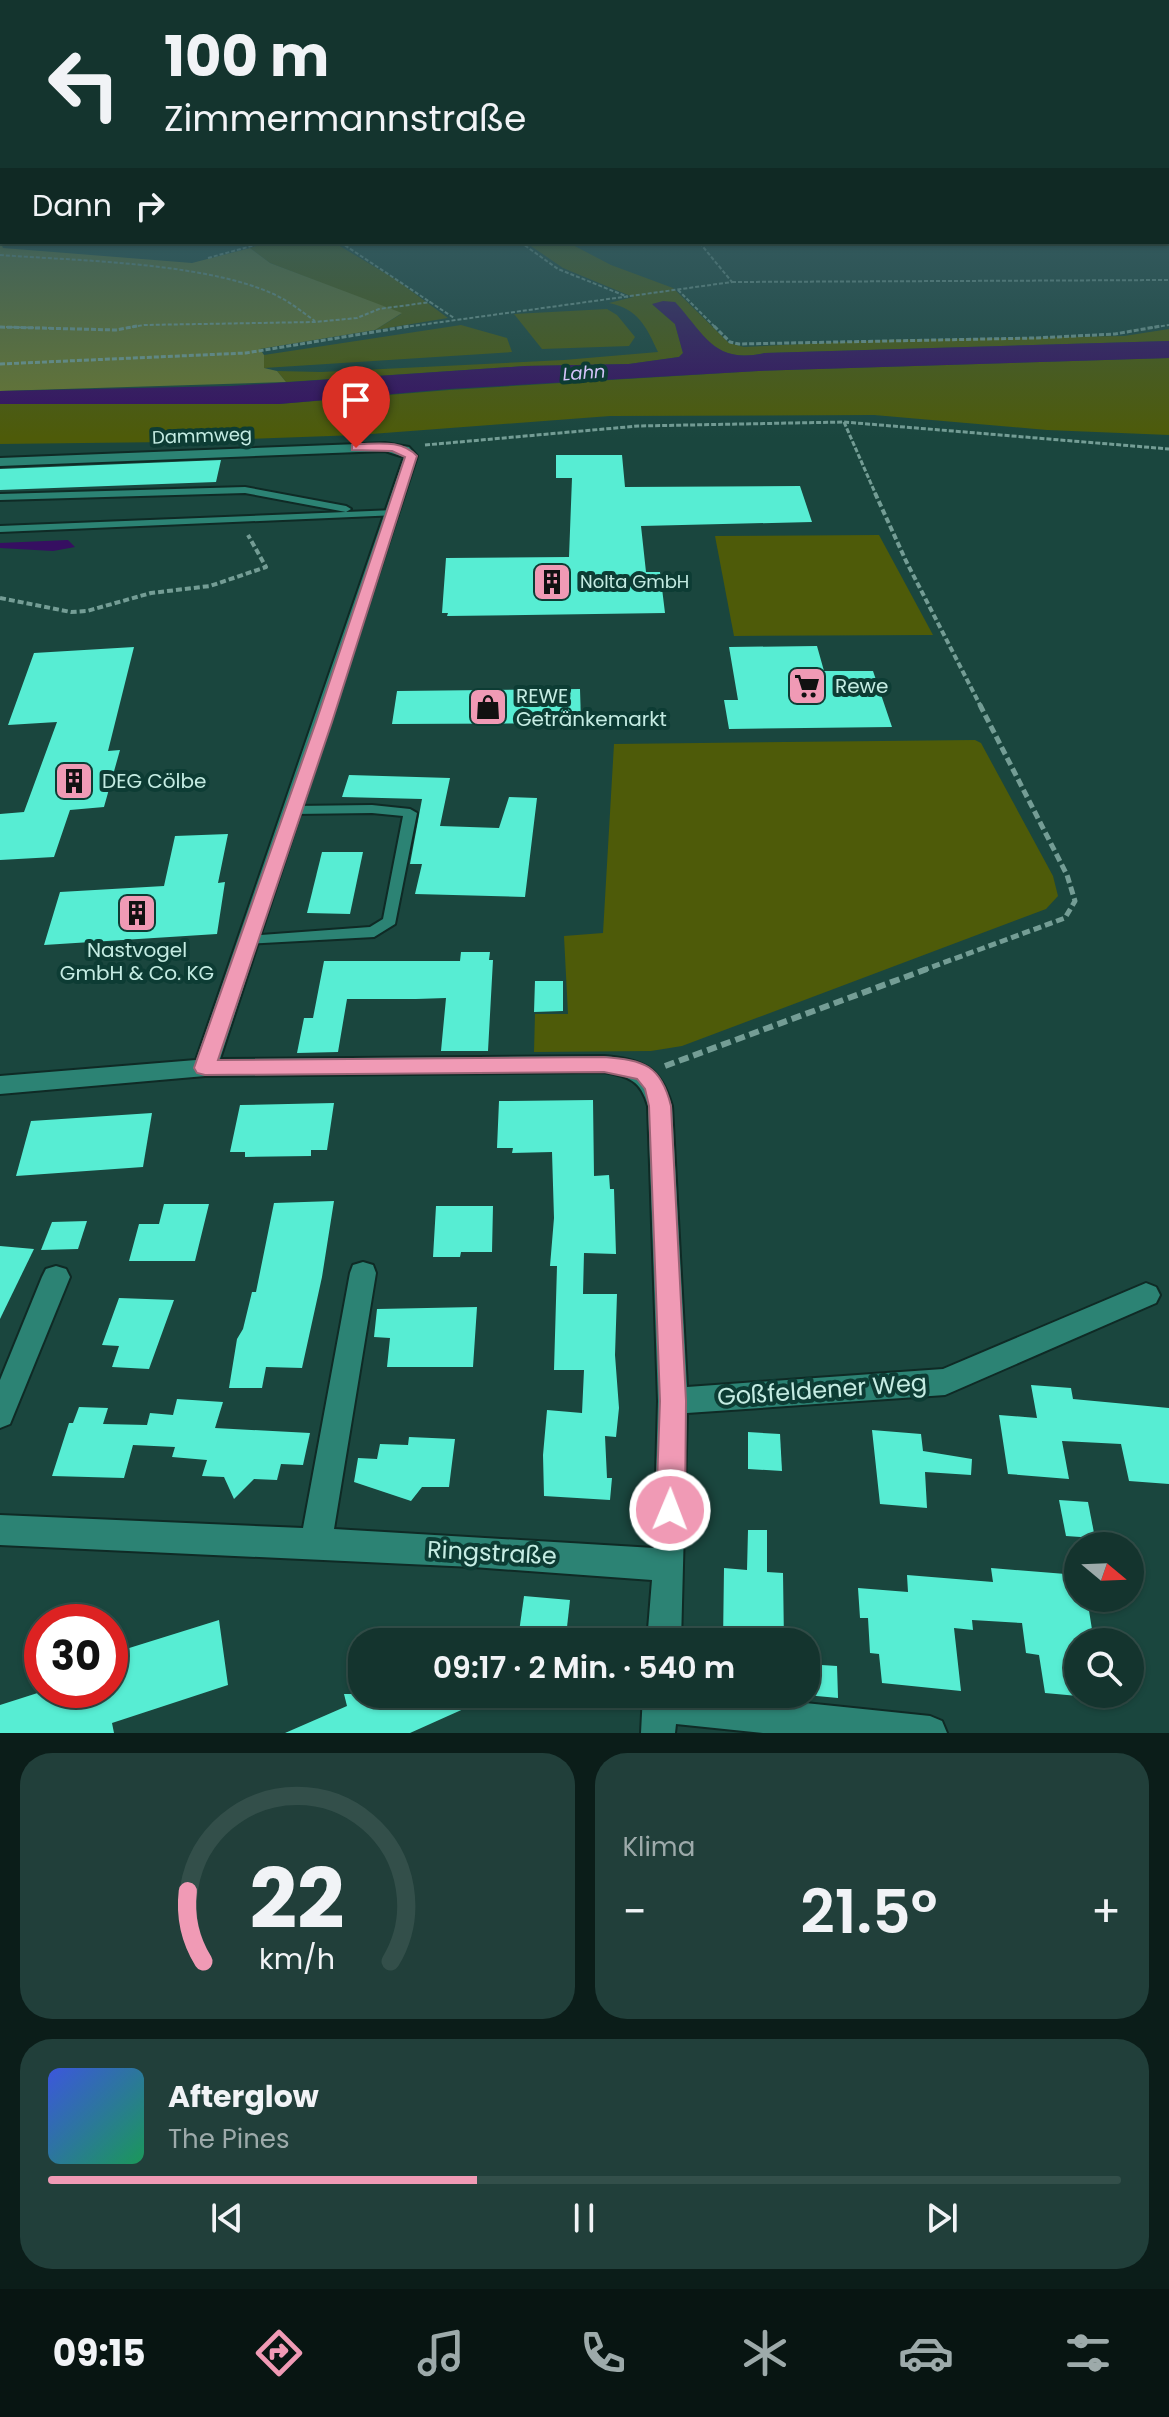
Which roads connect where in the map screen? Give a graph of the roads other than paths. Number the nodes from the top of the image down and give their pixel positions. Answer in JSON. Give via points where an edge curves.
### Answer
{"nodes":[{"id":1,"x":0,"y":462,"type":"edge"},
{"id":2,"x":0,"y":497,"type":"edge"},
{"id":3,"x":395,"y":513,"type":"junction"},
{"id":4,"x":357,"y":514,"type":"junction"},
{"id":5,"x":0,"y":529,"type":"edge"},
{"id":6,"x":294,"y":810,"type":"junction"},
{"id":7,"x":248,"y":941,"type":"junction"},
{"id":8,"x":205,"y":1068,"type":"junction"},
{"id":9,"x":0,"y":1085,"type":"edge"},
{"id":10,"x":363,"y":1273,"type":"dead end"},
{"id":11,"x":56,"y":1277,"type":"dead end"},
{"id":12,"x":1146,"y":1295,"type":"dead end"},
{"id":13,"x":673,"y":1401,"type":"junction"},
{"id":14,"x":0,"y":1415,"type":"edge"},
{"id":15,"x":0,"y":1530,"type":"edge"},
{"id":16,"x":316,"y":1543,"type":"junction"},
{"id":17,"x":669,"y":1565,"type":"junction"},
{"id":18,"x":665,"y":1628,"type":"edge"},
{"id":19,"x":659,"y":1711,"type":"edge"},
{"id":20,"x":930,"y":1733,"type":"edge"}],
"edges":[{"from":1,"to":3,"type":"street","name":"Dammweg","via":[[385,447],[411,456]]},
{"from":2,"to":4,"type":"lane","via":[[245,490]]},
{"from":3,"to":4,"type":"lane"},
{"from":3,"to":6,"type":"street"},
{"from":4,"to":5,"type":"lane"},
{"from":6,"to":7,"type":"street"},
{"from":6,"to":7,"type":"lane","via":[[410,813],[390,921],[374,932]]},
{"from":7,"to":8,"type":"street"},
{"from":8,"to":9,"type":"street"},
{"from":8,"to":13,"type":"street","via":[[604,1064],[645,1073],[660,1106]]},
{"from":10,"to":16,"type":"street"},
{"from":11,"to":14,"type":"street"},
{"from":12,"to":13,"type":"street","name":"Goßfeldener Weg","via":[[945,1382]]},
{"from":13,"to":17,"type":"street"},
{"from":15,"to":16,"type":"street","name":"Ringstraße"},
{"from":16,"to":17,"type":"street","name":"Ringstraße"},
{"from":17,"to":18,"type":"street"},
{"from":19,"to":20,"type":"street"}]}
